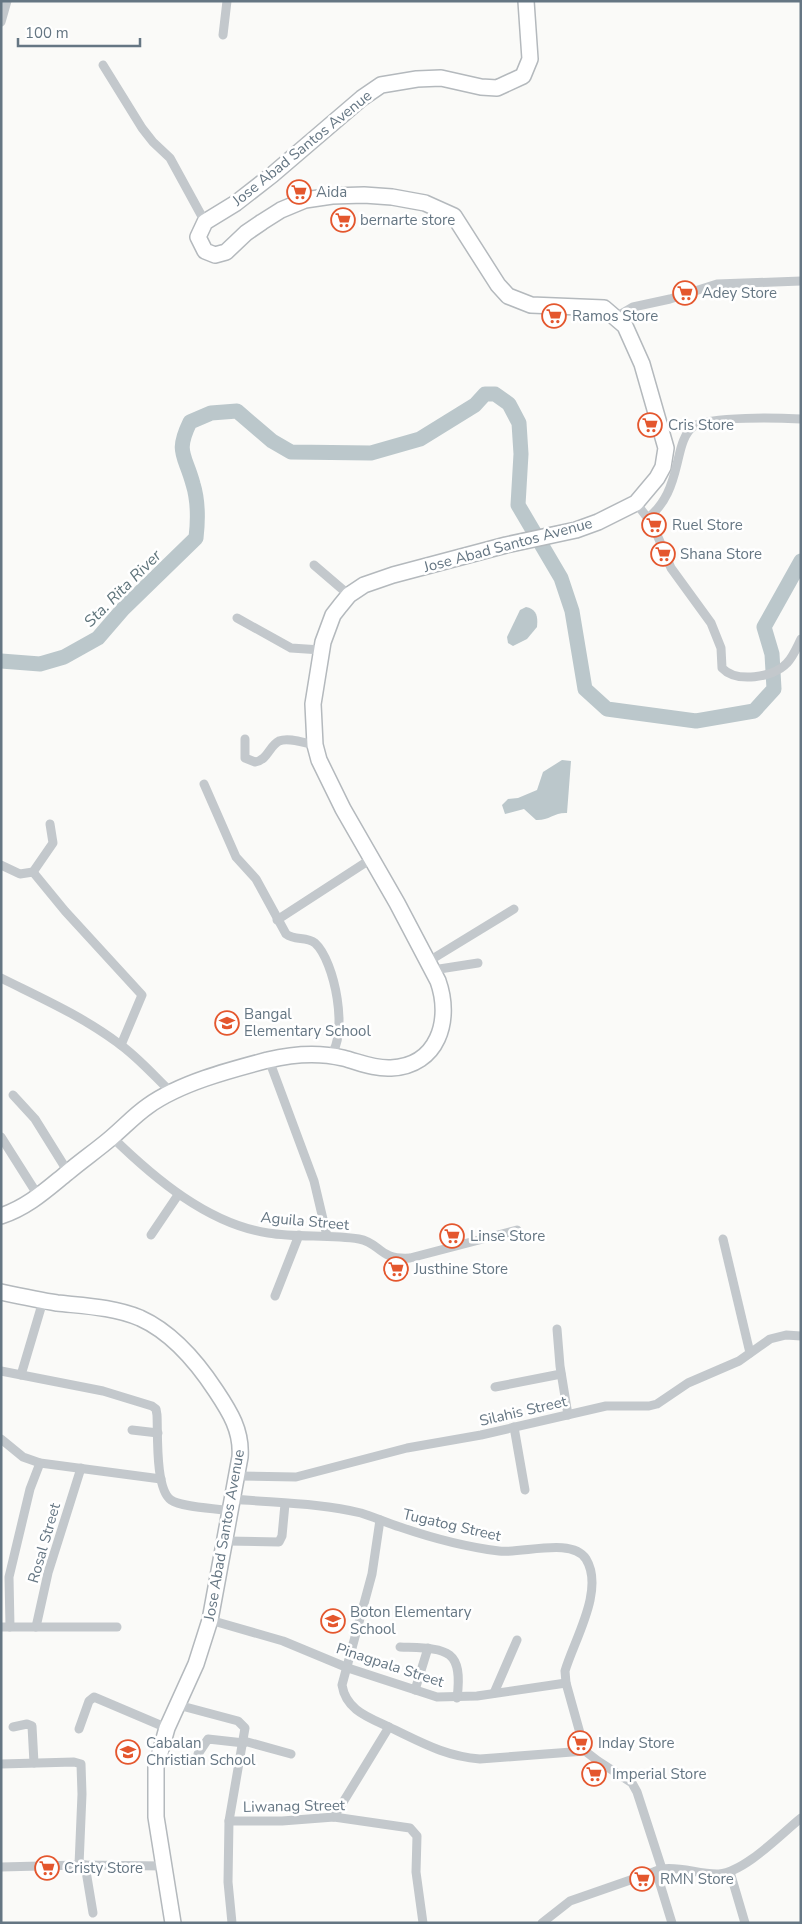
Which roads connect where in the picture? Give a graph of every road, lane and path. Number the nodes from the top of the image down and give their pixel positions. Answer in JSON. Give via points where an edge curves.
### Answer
{"nodes":[{"id":1,"x":7,"y":1,"type":"edge"},
{"id":2,"x":228,"y":1,"type":"edge"},
{"id":3,"x":526,"y":1,"type":"edge"},
{"id":4,"x":1,"y":22,"type":"edge"},
{"id":5,"x":223,"y":35,"type":"dead end"},
{"id":6,"x":103,"y":65,"type":"dead end"},
{"id":7,"x":205,"y":222,"type":"junction"},
{"id":8,"x":801,"y":281,"type":"edge"},
{"id":9,"x":616,"y":317,"type":"junction"},
{"id":10,"x":801,"y":419,"type":"edge"},
{"id":11,"x":636,"y":503,"type":"junction"},
{"id":12,"x":648,"y":517,"type":"junction"},
{"id":13,"x":314,"y":565,"type":"dead end"},
{"id":14,"x":349,"y":595,"type":"junction"},
{"id":15,"x":237,"y":618,"type":"dead end"},
{"id":16,"x":801,"y":639,"type":"edge"},
{"id":17,"x":321,"y":650,"type":"junction"},
{"id":18,"x":245,"y":739,"type":"dead end"},
{"id":19,"x":315,"y":745,"type":"junction"},
{"id":20,"x":204,"y":784,"type":"dead end"},
{"id":21,"x":50,"y":824,"type":"dead end"},
{"id":22,"x":371,"y":859,"type":"junction"},
{"id":23,"x":1,"y":865,"type":"edge"},
{"id":24,"x":33,"y":872,"type":"junction"},
{"id":25,"x":514,"y":909,"type":"dead end"},
{"id":26,"x":277,"y":920,"type":"junction"},
{"id":27,"x":478,"y":963,"type":"dead end"},
{"id":28,"x":431,"y":966,"type":"junction"},
{"id":29,"x":1,"y":978,"type":"edge"},
{"id":30,"x":121,"y":1045,"type":"junction"},
{"id":31,"x":330,"y":1056,"type":"junction"},
{"id":32,"x":269,"y":1060,"type":"junction"},
{"id":33,"x":172,"y":1093,"type":"junction"},
{"id":34,"x":13,"y":1095,"type":"dead end"},
{"id":35,"x":1,"y":1137,"type":"edge"},
{"id":36,"x":112,"y":1137,"type":"junction"},
{"id":37,"x":68,"y":1172,"type":"junction"},
{"id":38,"x":178,"y":1195,"type":"junction"},
{"id":39,"x":39,"y":1197,"type":"junction"},
{"id":40,"x":1,"y":1216,"type":"edge"},
{"id":41,"x":517,"y":1230,"type":"dead end"},
{"id":42,"x":151,"y":1235,"type":"dead end"},
{"id":43,"x":298,"y":1235,"type":"junction"},
{"id":44,"x":326,"y":1236,"type":"junction"},
{"id":45,"x":723,"y":1239,"type":"dead end"},
{"id":46,"x":1,"y":1292,"type":"edge"},
{"id":47,"x":275,"y":1296,"type":"dead end"},
{"id":48,"x":43,"y":1301,"type":"junction"},
{"id":49,"x":558,"y":1329,"type":"dead end"},
{"id":50,"x":801,"y":1336,"type":"edge"},
{"id":51,"x":750,"y":1353,"type":"junction"},
{"id":52,"x":1,"y":1371,"type":"edge"},
{"id":53,"x":561,"y":1374,"type":"junction"},
{"id":54,"x":21,"y":1375,"type":"junction"},
{"id":55,"x":495,"y":1387,"type":"dead end"},
{"id":56,"x":568,"y":1415,"type":"junction"},
{"id":57,"x":514,"y":1428,"type":"junction"},
{"id":58,"x":132,"y":1430,"type":"dead end"},
{"id":59,"x":158,"y":1433,"type":"junction"},
{"id":60,"x":1,"y":1439,"type":"edge"},
{"id":61,"x":40,"y":1464,"type":"junction"},
{"id":62,"x":81,"y":1468,"type":"junction"},
{"id":63,"x":237,"y":1476,"type":"junction"},
{"id":64,"x":161,"y":1479,"type":"junction"},
{"id":65,"x":525,"y":1490,"type":"dead end"},
{"id":66,"x":284,"y":1504,"type":"junction"},
{"id":67,"x":232,"y":1505,"type":"junction"},
{"id":68,"x":380,"y":1520,"type":"junction"},
{"id":69,"x":226,"y":1541,"type":"junction"},
{"id":70,"x":210,"y":1620,"type":"junction"},
{"id":71,"x":6,"y":1627,"type":"edge"},
{"id":72,"x":36,"y":1627,"type":"junction"},
{"id":73,"x":117,"y":1627,"type":"dead end"},
{"id":74,"x":517,"y":1640,"type":"dead end"},
{"id":75,"x":400,"y":1647,"type":"dead end"},
{"id":76,"x":428,"y":1648,"type":"junction"},
{"id":77,"x":348,"y":1668,"type":"junction"},
{"id":78,"x":566,"y":1683,"type":"junction"},
{"id":79,"x":415,"y":1690,"type":"junction"},
{"id":80,"x":494,"y":1694,"type":"junction"},
{"id":81,"x":457,"y":1698,"type":"junction"},
{"id":82,"x":178,"y":1705,"type":"junction"},
{"id":83,"x":13,"y":1727,"type":"dead end"},
{"id":84,"x":389,"y":1727,"type":"junction"},
{"id":85,"x":167,"y":1728,"type":"junction"},
{"id":86,"x":79,"y":1730,"type":"dead end"},
{"id":87,"x":244,"y":1742,"type":"junction"},
{"id":88,"x":586,"y":1751,"type":"junction"},
{"id":89,"x":198,"y":1754,"type":"dead end"},
{"id":90,"x":291,"y":1754,"type":"dead end"},
{"id":91,"x":34,"y":1763,"type":"junction"},
{"id":92,"x":1,"y":1764,"type":"edge"},
{"id":93,"x":334,"y":1817,"type":"junction"},
{"id":94,"x":801,"y":1818,"type":"edge"},
{"id":95,"x":229,"y":1821,"type":"junction"},
{"id":96,"x":82,"y":1865,"type":"junction"},
{"id":97,"x":164,"y":1866,"type":"junction"},
{"id":98,"x":1,"y":1867,"type":"edge"},
{"id":99,"x":659,"y":1870,"type":"junction"},
{"id":100,"x":730,"y":1872,"type":"junction"},
{"id":101,"x":93,"y":1913,"type":"dead end"},
{"id":102,"x":173,"y":1923,"type":"edge"},
{"id":103,"x":232,"y":1923,"type":"edge"},
{"id":104,"x":423,"y":1923,"type":"edge"},
{"id":105,"x":542,"y":1923,"type":"edge"},
{"id":106,"x":672,"y":1923,"type":"edge"},
{"id":107,"x":745,"y":1923,"type":"edge"}],
"edges":[{"from":1,"to":4,"type":"street"},
{"from":2,"to":5,"type":"street"},
{"from":3,"to":7,"type":"highway","name":"Jose Abad Santos Avenue","via":[[530,59],[522,76],[497,88],[428,78],[381,85],[272,176]]},
{"from":6,"to":7,"type":"street","via":[[142,128],[170,158]]},
{"from":7,"to":9,"type":"highway","name":"Jose Abad Santos Avenue","via":[[198,238],[205,251],[215,255],[226,252],[246,233],[281,210],[304,200],[364,195],[425,203],[454,216],[508,296],[531,305],[604,308]]},
{"from":8,"to":9,"type":"street","via":[[717,284],[633,307]]},
{"from":9,"to":11,"type":"highway","name":"Jose Abad Santos Avenue","via":[[635,345],[666,448],[663,467],[657,478]]},
{"from":10,"to":12,"type":"street","via":[[747,418],[694,426],[686,434],[664,500]]},
{"from":11,"to":12,"type":"street"},
{"from":11,"to":14,"type":"highway","name":"Jose Abad Santos Avenue","via":[[576,530],[376,580]]},
{"from":12,"to":16,"type":"street","via":[[667,561],[711,623],[721,648],[722,668],[726,672],[737,676],[760,676],[786,664]]},
{"from":13,"to":14,"type":"street"},
{"from":14,"to":17,"type":"highway","name":"Jose Abad Santos Avenue","via":[[333,615]]},
{"from":15,"to":17,"type":"street","via":[[291,648]]},
{"from":17,"to":19,"type":"highway","name":"Jose Abad Santos Avenue","via":[[313,704]]},
{"from":18,"to":19,"type":"street","via":[[245,758],[255,762],[286,740]]},
{"from":19,"to":22,"type":"highway","name":"Jose Abad Santos Avenue","via":[[332,788]]},
{"from":20,"to":26,"type":"street","via":[[236,857],[256,879]]},
{"from":21,"to":24,"type":"street","via":[[53,843]]},
{"from":22,"to":26,"type":"street"},
{"from":22,"to":28,"type":"highway","name":"Jose Abad Santos Avenue"},
{"from":23,"to":24,"type":"street","via":[[20,874]]},
{"from":24,"to":30,"type":"street","via":[[142,994]]},
{"from":25,"to":28,"type":"street"},
{"from":26,"to":31,"type":"street","via":[[290,937],[308,939],[320,948],[330,971],[339,1024],[338,1041]]},
{"from":27,"to":28,"type":"street"},
{"from":28,"to":31,"type":"highway","name":"Jose Abad Santos Avenue","via":[[441,988],[445,1016],[439,1036],[423,1055],[404,1065],[388,1068]]},
{"from":29,"to":30,"type":"street","via":[[87,1022]]},
{"from":30,"to":33,"type":"street"},
{"from":31,"to":32,"type":"highway","name":"Jose Abad Santos Avenue","via":[[296,1054]]},
{"from":32,"to":33,"type":"highway","name":"Jose Abad Santos Avenue"},
{"from":32,"to":44,"type":"street","via":[[314,1181]]},
{"from":33,"to":36,"type":"highway","name":"Jose Abad Santos Avenue","via":[[146,1107]]},
{"from":34,"to":37,"type":"street","via":[[34,1119]]},
{"from":35,"to":39,"type":"street"},
{"from":36,"to":37,"type":"highway","name":"Jose Abad Santos Avenue"},
{"from":36,"to":38,"type":"street","name":"Aguila Street","via":[[149,1173]]},
{"from":37,"to":39,"type":"highway","name":"Jose Abad Santos Avenue"},
{"from":38,"to":42,"type":"street"},
{"from":38,"to":43,"type":"street","name":"Aguila Street","via":[[249,1228],[268,1234]]},
{"from":39,"to":40,"type":"highway","name":"Jose Abad Santos Avenue"},
{"from":41,"to":44,"type":"street","name":"Aguila Street","via":[[399,1259],[391,1258],[361,1240]]},
{"from":43,"to":44,"type":"street","name":"Aguila Street"},
{"from":43,"to":47,"type":"street"},
{"from":45,"to":51,"type":"street"},
{"from":46,"to":48,"type":"highway","name":"Jose Abad Santos Avenue"},
{"from":48,"to":54,"type":"street"},
{"from":48,"to":63,"type":"highway","name":"Jose Abad Santos Avenue","via":[[122,1312],[160,1329],[180,1346],[210,1381],[237,1426],[241,1448]]},
{"from":49,"to":53,"type":"street"},
{"from":50,"to":51,"type":"street","name":"Silahis Street","via":[[770,1339]]},
{"from":51,"to":56,"type":"street","name":"Silahis Street","via":[[730,1366],[688,1383],[657,1404],[606,1406]]},
{"from":52,"to":54,"type":"street"},
{"from":53,"to":55,"type":"street"},
{"from":53,"to":56,"type":"street"},
{"from":54,"to":59,"type":"street","via":[[102,1391],[152,1406],[156,1409]]},
{"from":56,"to":57,"type":"street","name":"Silahis Street"},
{"from":57,"to":63,"type":"street","name":"Silahis Street","via":[[407,1448],[308,1475]]},
{"from":57,"to":65,"type":"street"},
{"from":58,"to":59,"type":"street"},
{"from":59,"to":64,"type":"street"},
{"from":60,"to":61,"type":"street","via":[[23,1457]]},
{"from":61,"to":62,"type":"street"},
{"from":61,"to":71,"type":"street","via":[[30,1489],[9,1577]]},
{"from":62,"to":64,"type":"street"},
{"from":62,"to":72,"type":"street","name":"Rosal Street","via":[[48,1573]]},
{"from":63,"to":67,"type":"highway","name":"Jose Abad Santos Avenue"},
{"from":64,"to":67,"type":"street","name":"Tugatog Street","via":[[166,1495],[176,1502]]},
{"from":66,"to":67,"type":"street","name":"Tugatog Street"},
{"from":66,"to":68,"type":"street","name":"Tugatog Street","via":[[350,1511]]},
{"from":66,"to":69,"type":"street","via":[[279,1542]]},
{"from":67,"to":69,"type":"highway","name":"Jose Abad Santos Avenue"},
{"from":68,"to":77,"type":"street","via":[[372,1574]]},
{"from":68,"to":78,"type":"street","name":"Tugatog Street","via":[[484,1549],[520,1552],[565,1548],[580,1553],[589,1566],[592,1584],[588,1606],[565,1671]]},
{"from":69,"to":70,"type":"highway","name":"Jose Abad Santos Avenue"},
{"from":70,"to":77,"type":"street","name":"Pinagpala Street","via":[[283,1641]]},
{"from":70,"to":82,"type":"highway","name":"Jose Abad Santos Avenue"},
{"from":71,"to":72,"type":"street"},
{"from":72,"to":73,"type":"street"},
{"from":74,"to":80,"type":"street"},
{"from":75,"to":76,"type":"street"},
{"from":76,"to":79,"type":"street"},
{"from":76,"to":81,"type":"street","via":[[443,1650],[455,1661],[460,1677]]},
{"from":77,"to":79,"type":"street","name":"Pinagpala Street"},
{"from":77,"to":84,"type":"street","via":[[342,1685],[350,1705]]},
{"from":78,"to":80,"type":"street","name":"Pinagpala Street"},
{"from":78,"to":88,"type":"street","name":"Tugatog Street"},
{"from":79,"to":81,"type":"street","name":"Pinagpala Street","via":[[437,1697]]},
{"from":80,"to":81,"type":"street","name":"Pinagpala Street"},
{"from":82,"to":85,"type":"highway","name":"Jose Abad Santos Avenue"},
{"from":82,"to":87,"type":"street","via":[[243,1724]]},
{"from":83,"to":91,"type":"street","via":[[32,1726]]},
{"from":84,"to":88,"type":"street","via":[[450,1756],[464,1758]]},
{"from":84,"to":93,"type":"street"},
{"from":85,"to":86,"type":"street","via":[[94,1697],[89,1701]]},
{"from":85,"to":97,"type":"highway","name":"Jose Abad Santos Avenue","via":[[156,1766],[155,1785],[156,1817]]},
{"from":87,"to":89,"type":"street","via":[[208,1739]]},
{"from":87,"to":90,"type":"street"},
{"from":87,"to":95,"type":"street"},
{"from":88,"to":99,"type":"street","via":[[632,1783],[638,1792]]},
{"from":91,"to":92,"type":"street"},
{"from":91,"to":96,"type":"street","via":[[81,1764]]},
{"from":93,"to":95,"type":"street","name":"Liwanag Street"},
{"from":93,"to":104,"type":"street","name":"Liwanag Street","via":[[415,1831],[416,1872]]},
{"from":94,"to":100,"type":"street"},
{"from":95,"to":103,"type":"street","via":[[228,1882]]},
{"from":96,"to":97,"type":"street"},
{"from":96,"to":98,"type":"street"},
{"from":96,"to":101,"type":"street"},
{"from":97,"to":102,"type":"highway","name":"Jose Abad Santos Avenue"},
{"from":99,"to":100,"type":"street","via":[[677,1868],[703,1873]]},
{"from":99,"to":105,"type":"street","via":[[570,1901]]},
{"from":99,"to":106,"type":"street"},
{"from":100,"to":107,"type":"street"}]}
